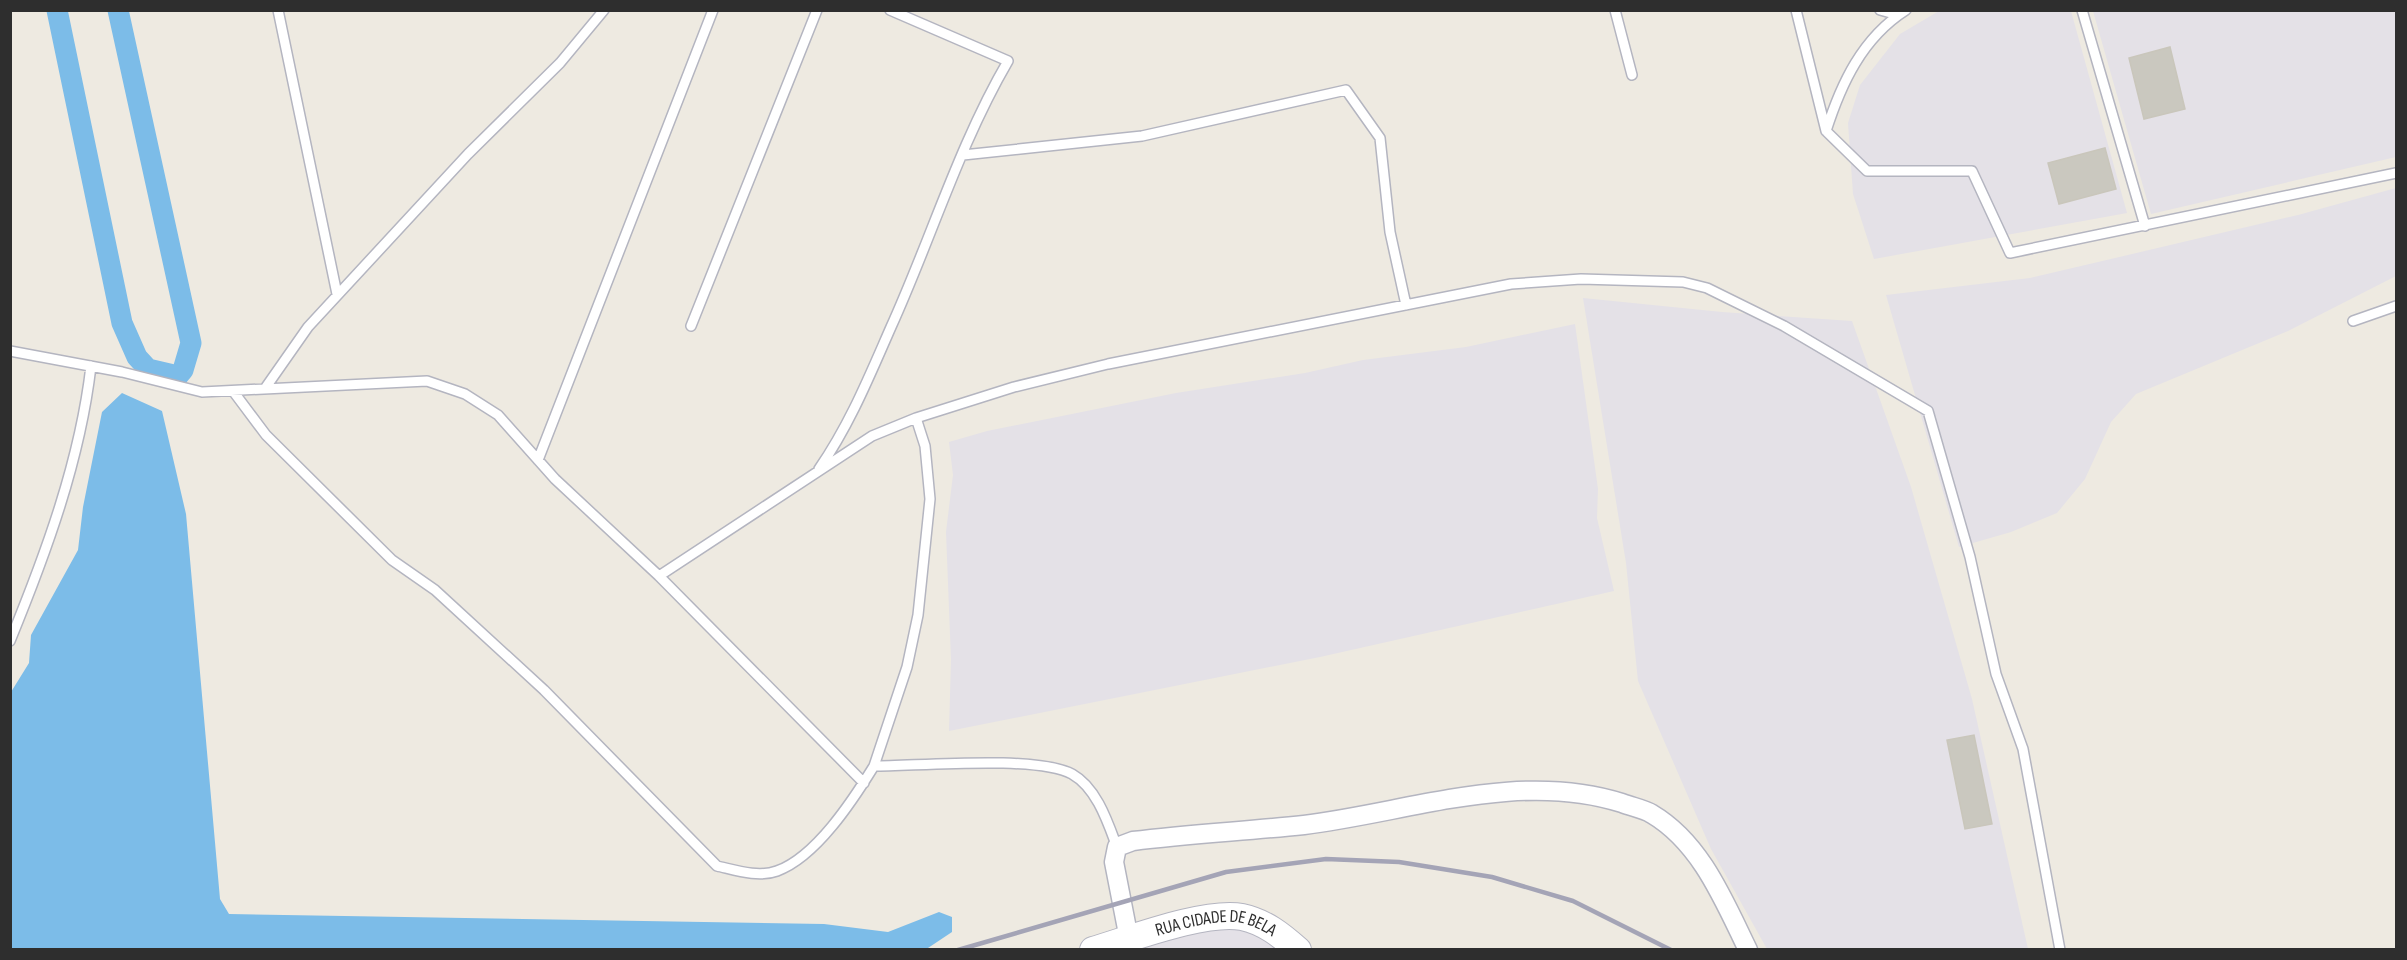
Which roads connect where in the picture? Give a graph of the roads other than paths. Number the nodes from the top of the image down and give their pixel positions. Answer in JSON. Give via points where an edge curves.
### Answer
{"nodes":[{"id":1,"x":278,"y":10,"type":"edge"},
{"id":2,"x":604,"y":10,"type":"edge"},
{"id":3,"x":713,"y":10,"type":"edge"},
{"id":4,"x":817,"y":10,"type":"edge"},
{"id":5,"x":890,"y":10,"type":"edge"},
{"id":6,"x":1615,"y":10,"type":"edge"},
{"id":7,"x":1796,"y":10,"type":"edge"},
{"id":8,"x":1880,"y":10,"type":"edge"},
{"id":9,"x":2082,"y":10,"type":"edge"},
{"id":10,"x":1902,"y":13,"type":"edge"},
{"id":11,"x":1632,"y":75,"type":"dead end"},
{"id":12,"x":1826,"y":131,"type":"junction"},
{"id":13,"x":963,"y":155,"type":"junction"},
{"id":14,"x":2397,"y":173,"type":"edge"},
{"id":15,"x":2145,"y":226,"type":"junction"},
{"id":16,"x":338,"y":294,"type":"junction"},
{"id":17,"x":1406,"y":305,"type":"junction"},
{"id":18,"x":2397,"y":306,"type":"edge"},
{"id":19,"x":2353,"y":321,"type":"dead end"},
{"id":20,"x":691,"y":326,"type":"dead end"},
{"id":21,"x":10,"y":351,"type":"edge"},
{"id":22,"x":91,"y":366,"type":"junction"},
{"id":23,"x":266,"y":387,"type":"junction"},
{"id":24,"x":233,"y":391,"type":"junction"},
{"id":25,"x":916,"y":418,"type":"junction"},
{"id":26,"x":538,"y":460,"type":"junction"},
{"id":27,"x":816,"y":473,"type":"junction"},
{"id":28,"x":659,"y":576,"type":"junction"},
{"id":29,"x":10,"y":641,"type":"edge"},
{"id":30,"x":874,"y":766,"type":"junction"},
{"id":31,"x":864,"y":783,"type":"junction"},
{"id":32,"x":1117,"y":848,"type":"junction"},
{"id":33,"x":1129,"y":939,"type":"junction"},
{"id":34,"x":1093,"y":950,"type":"edge"},
{"id":35,"x":1298,"y":950,"type":"edge"},
{"id":36,"x":1748,"y":950,"type":"edge"},
{"id":37,"x":2060,"y":950,"type":"edge"}],
"edges":[{"from":1,"to":16,"type":"lane"},
{"from":2,"to":16,"type":"lane","via":[[560,63],[476,145]]},
{"from":3,"to":26,"type":"lane"},
{"from":4,"to":20,"type":"lane"},
{"from":5,"to":13,"type":"lane","via":[[1008,61]]},
{"from":6,"to":11,"type":"lane"},
{"from":7,"to":12,"type":"lane"},
{"from":8,"to":10,"type":"lane"},
{"from":9,"to":15,"type":"lane"},
{"from":10,"to":12,"type":"lane","via":[[1864,48],[1839,90]]},
{"from":12,"to":15,"type":"lane","via":[[1867,171],[1972,171],[2010,253]]},
{"from":13,"to":17,"type":"lane","via":[[1142,136],[1346,90],[1380,138],[1390,232]]},
{"from":13,"to":27,"type":"lane","via":[[867,384],[843,434]]},
{"from":14,"to":15,"type":"lane"},
{"from":16,"to":23,"type":"lane","via":[[308,327]]},
{"from":17,"to":25,"type":"lane","via":[[1108,364],[1014,387]]},
{"from":17,"to":37,"type":"lane","via":[[1544,280],[1683,282],[1707,288],[1784,326],[1928,411],[1970,557],[1996,674],[2023,749]]},
{"from":18,"to":19,"type":"lane"},
{"from":21,"to":22,"type":"lane"},
{"from":22,"to":24,"type":"lane","via":[[202,392]]},
{"from":22,"to":29,"type":"lane","via":[[87,403],[42,565]]},
{"from":23,"to":24,"type":"lane"},
{"from":23,"to":26,"type":"lane","via":[[322,388],[427,381],[465,394],[498,415]]},
{"from":24,"to":31,"type":"lane","via":[[266,435],[392,560],[435,590],[544,690],[717,866],[745,873],[776,872],[799,859],[828,830]]},
{"from":25,"to":27,"type":"lane","via":[[872,436]]},
{"from":25,"to":30,"type":"lane","via":[[925,446],[930,499],[918,615],[907,667]]},
{"from":26,"to":28,"type":"lane"},
{"from":27,"to":28,"type":"lane"},
{"from":28,"to":31,"type":"lane"},
{"from":30,"to":31,"type":"lane"},
{"from":30,"to":32,"type":"lane","via":[[998,763],[1071,774],[1087,786]]},
{"from":32,"to":33,"type":"street","via":[[1114,862]]},
{"from":32,"to":36,"type":"street","via":[[1143,840],[1306,825],[1483,795],[1540,789],[1589,794],[1651,813],[1673,830],[1697,855]]},
{"from":33,"to":34,"type":"street","name":"RUA CIDADE DE BELA"},
{"from":33,"to":35,"type":"street","name":"RUA CIDADE DE BELA","via":[[1203,919],[1241,917],[1273,929]]}]}
